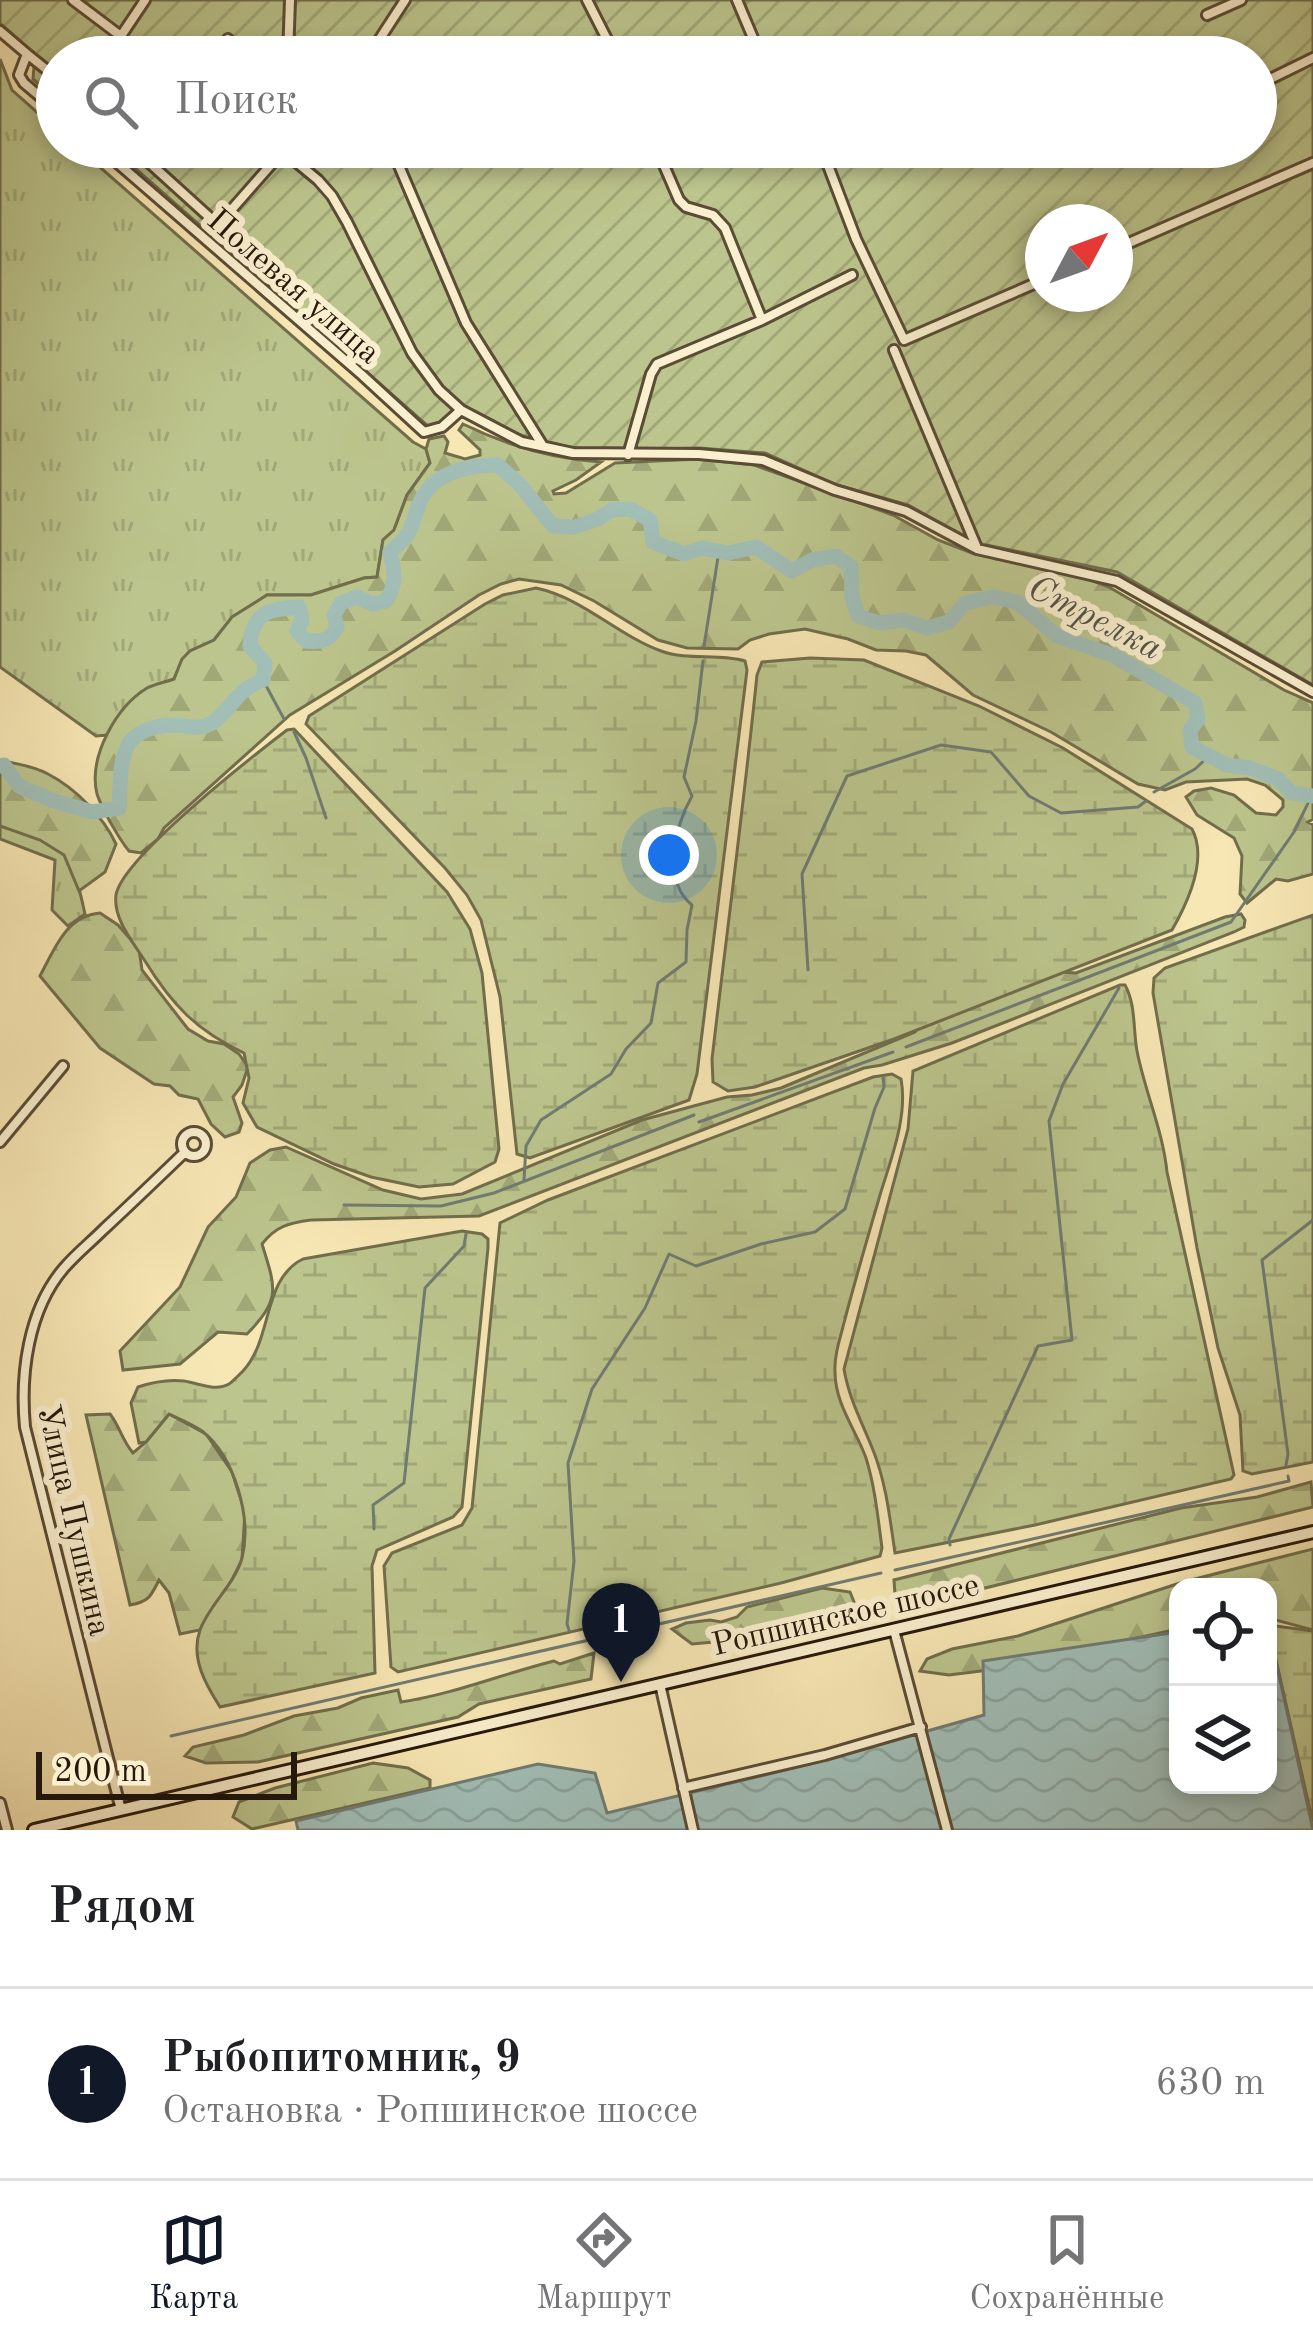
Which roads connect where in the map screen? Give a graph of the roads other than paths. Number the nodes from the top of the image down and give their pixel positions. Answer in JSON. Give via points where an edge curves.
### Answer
{"nodes":[{"id":1,"x":73,"y":0,"type":"edge"},
{"id":2,"x":145,"y":0,"type":"edge"},
{"id":3,"x":290,"y":0,"type":"edge"},
{"id":4,"x":405,"y":0,"type":"edge"},
{"id":5,"x":586,"y":0,"type":"edge"},
{"id":6,"x":737,"y":0,"type":"edge"},
{"id":7,"x":1241,"y":0,"type":"edge"},
{"id":8,"x":1207,"y":15,"type":"dead end"},
{"id":9,"x":0,"y":31,"type":"edge"},
{"id":10,"x":121,"y":36,"type":"edge"},
{"id":11,"x":123,"y":36,"type":"edge"},
{"id":12,"x":289,"y":36,"type":"edge"},
{"id":13,"x":382,"y":36,"type":"edge"},
{"id":14,"x":605,"y":36,"type":"edge"},
{"id":15,"x":752,"y":36,"type":"edge"},
{"id":16,"x":27,"y":54,"type":"junction"},
{"id":17,"x":1313,"y":58,"type":"edge"},
{"id":18,"x":36,"y":61,"type":"edge"},
{"id":19,"x":1277,"y":76,"type":"edge"},
{"id":20,"x":36,"y":93,"type":"edge"},
{"id":21,"x":1313,"y":163,"type":"edge"},
{"id":22,"x":123,"y":168,"type":"edge"},
{"id":23,"x":155,"y":168,"type":"edge"},
{"id":24,"x":264,"y":168,"type":"edge"},
{"id":25,"x":303,"y":168,"type":"edge"},
{"id":26,"x":400,"y":168,"type":"edge"},
{"id":27,"x":665,"y":168,"type":"edge"},
{"id":28,"x":829,"y":168,"type":"edge"},
{"id":29,"x":1133,"y":241,"type":"edge"},
{"id":30,"x":852,"y":275,"type":"dead end"},
{"id":31,"x":1025,"y":288,"type":"edge"},
{"id":32,"x":763,"y":320,"type":"junction"},
{"id":33,"x":894,"y":350,"type":"dead end"},
{"id":34,"x":460,"y":410,"type":"junction"},
{"id":35,"x":544,"y":447,"type":"junction"},
{"id":36,"x":628,"y":455,"type":"junction"},
{"id":37,"x":977,"y":549,"type":"junction"},
{"id":38,"x":1313,"y":692,"type":"edge"},
{"id":39,"x":62,"y":1066,"type":"dead end"},
{"id":40,"x":0,"y":1142,"type":"edge"},
{"id":41,"x":185,"y":1152,"type":"dead end"},
{"id":42,"x":1313,"y":1532,"type":"edge"},
{"id":43,"x":893,"y":1628,"type":"junction"},
{"id":44,"x":660,"y":1684,"type":"junction"},
{"id":45,"x":921,"y":1727,"type":"junction"},
{"id":46,"x":683,"y":1788,"type":"junction"},
{"id":47,"x":0,"y":1803,"type":"edge"},
{"id":48,"x":121,"y":1810,"type":"junction"},
{"id":49,"x":7,"y":1830,"type":"edge"},
{"id":50,"x":34,"y":1830,"type":"edge"},
{"id":51,"x":693,"y":1830,"type":"edge"},
{"id":52,"x":947,"y":1830,"type":"edge"}],
"edges":[{"from":1,"to":10,"type":"street"},
{"from":2,"to":11,"type":"street"},
{"from":3,"to":12,"type":"street"},
{"from":4,"to":13,"type":"street"},
{"from":5,"to":14,"type":"street"},
{"from":6,"to":15,"type":"street"},
{"from":7,"to":8,"type":"street"},
{"from":9,"to":16,"type":"street"},
{"from":16,"to":18,"type":"street"},
{"from":16,"to":20,"type":"street","via":[[19,74]]},
{"from":17,"to":19,"type":"street"},
{"from":21,"to":29,"type":"street"},
{"from":22,"to":34,"type":"street","name":"Полевая улица","via":[[424,432]]},
{"from":23,"to":24,"type":"street","name":"Полевая улица","via":[[218,225]]},
{"from":25,"to":34,"type":"street","via":[[332,196],[412,353]]},
{"from":26,"to":35,"type":"street","via":[[466,323]]},
{"from":27,"to":32,"type":"street","via":[[679,200],[724,228]]},
{"from":28,"to":31,"type":"street","via":[[904,340]]},
{"from":30,"to":32,"type":"street"},
{"from":32,"to":36,"type":"street","via":[[657,364]]},
{"from":33,"to":37,"type":"street"},
{"from":34,"to":35,"type":"street"},
{"from":35,"to":36,"type":"street"},
{"from":36,"to":37,"type":"street","via":[[764,460],[906,511]]},
{"from":37,"to":38,"type":"street","via":[[1117,581]]},
{"from":39,"to":40,"type":"street"},
{"from":41,"to":48,"type":"street","name":"Улица Пушкина","via":[[63,1269],[25,1363],[26,1427]]},
{"from":42,"to":43,"type":"main road","name":"Ропшинское шоссе"},
{"from":43,"to":44,"type":"main road","name":"Ропшинское шоссе"},
{"from":43,"to":45,"type":"street"},
{"from":44,"to":46,"type":"street"},
{"from":44,"to":48,"type":"main road","name":"Ропшинское шоссе"},
{"from":45,"to":46,"type":"street"},
{"from":45,"to":52,"type":"street"},
{"from":46,"to":51,"type":"street"},
{"from":47,"to":49,"type":"street"},
{"from":48,"to":50,"type":"main road","name":"Ропшинское шоссе"}]}
